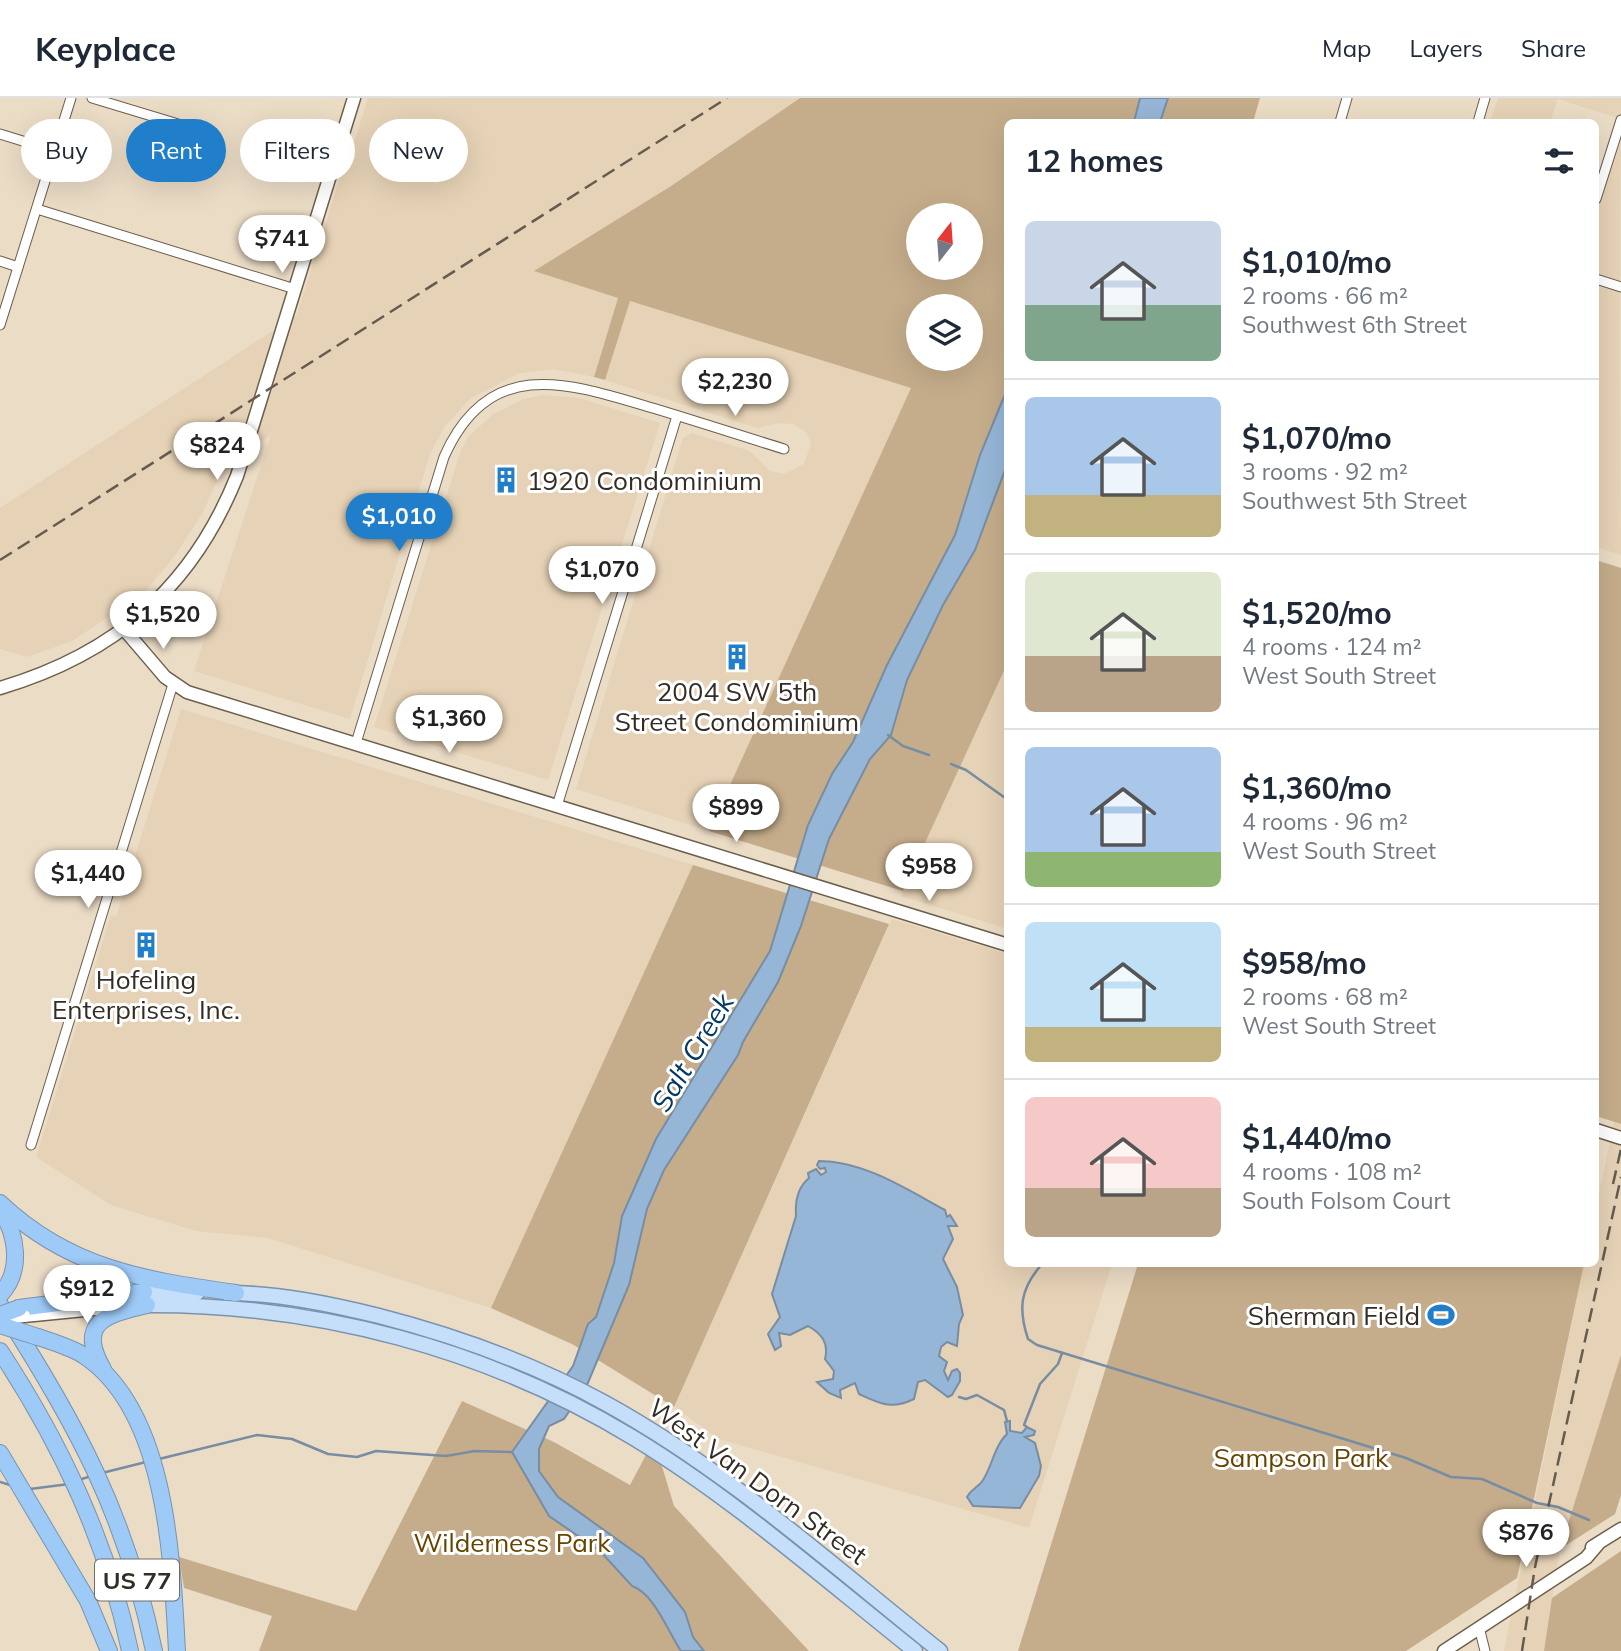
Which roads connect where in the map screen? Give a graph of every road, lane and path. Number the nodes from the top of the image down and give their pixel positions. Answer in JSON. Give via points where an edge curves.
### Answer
{"nodes":[{"id":1,"x":71,"y":98,"type":"edge"},
{"id":2,"x":92,"y":98,"type":"edge"},
{"id":3,"x":354,"y":98,"type":"edge"},
{"id":4,"x":1348,"y":98,"type":"edge"},
{"id":5,"x":1485,"y":98,"type":"edge"},
{"id":6,"x":65,"y":119,"type":"edge"},
{"id":7,"x":162,"y":119,"type":"edge"},
{"id":8,"x":1341,"y":119,"type":"edge"},
{"id":9,"x":1479,"y":119,"type":"edge"},
{"id":10,"x":1621,"y":120,"type":"edge"},
{"id":11,"x":0,"y":134,"type":"edge"},
{"id":12,"x":21,"y":140,"type":"edge"},
{"id":13,"x":45,"y":182,"type":"edge"},
{"id":14,"x":1599,"y":190,"type":"edge"},
{"id":15,"x":37,"y":209,"type":"junction"},
{"id":16,"x":0,"y":261,"type":"edge"},
{"id":17,"x":18,"y":267,"type":"junction"},
{"id":18,"x":1599,"y":280,"type":"edge"},
{"id":19,"x":1621,"y":287,"type":"edge"},
{"id":20,"x":295,"y":289,"type":"junction"},
{"id":21,"x":0,"y":325,"type":"edge"},
{"id":22,"x":677,"y":416,"type":"junction"},
{"id":23,"x":785,"y":449,"type":"dead end"},
{"id":24,"x":124,"y":629,"type":"junction"},
{"id":25,"x":173,"y":684,"type":"junction"},
{"id":26,"x":0,"y":688,"type":"edge"},
{"id":27,"x":356,"y":743,"type":"junction"},
{"id":28,"x":556,"y":806,"type":"junction"},
{"id":29,"x":1004,"y":944,"type":"edge"},
{"id":30,"x":1599,"y":1125,"type":"edge"},
{"id":31,"x":1599,"y":1131,"type":"edge"},
{"id":32,"x":1621,"y":1132,"type":"edge"},
{"id":33,"x":1621,"y":1138,"type":"edge"},
{"id":34,"x":30,"y":1145,"type":"dead end"},
{"id":35,"x":0,"y":1203,"type":"edge"},
{"id":36,"x":0,"y":1209,"type":"edge"},
{"id":37,"x":236,"y":1293,"type":"junction"},
{"id":38,"x":146,"y":1298,"type":"junction"},
{"id":39,"x":6,"y":1309,"type":"edge"},
{"id":40,"x":0,"y":1350,"type":"edge"},
{"id":41,"x":116,"y":1388,"type":"junction"},
{"id":42,"x":0,"y":1453,"type":"edge"},
{"id":43,"x":1621,"y":1529,"type":"edge"},
{"id":44,"x":1479,"y":1627,"type":"junction"},
{"id":45,"x":109,"y":1651,"type":"edge"},
{"id":46,"x":130,"y":1651,"type":"edge"},
{"id":47,"x":155,"y":1651,"type":"edge"},
{"id":48,"x":177,"y":1651,"type":"edge"},
{"id":49,"x":915,"y":1651,"type":"edge"},
{"id":50,"x":940,"y":1651,"type":"edge"},
{"id":51,"x":1444,"y":1651,"type":"edge"},
{"id":52,"x":1485,"y":1651,"type":"edge"}],
"edges":[{"from":1,"to":6,"type":"street"},
{"from":2,"to":7,"type":"street"},
{"from":3,"to":20,"type":"street"},
{"from":4,"to":8,"type":"street"},
{"from":5,"to":9,"type":"street"},
{"from":10,"to":14,"type":"street"},
{"from":11,"to":12,"type":"street"},
{"from":13,"to":15,"type":"street"},
{"from":15,"to":17,"type":"street"},
{"from":15,"to":20,"type":"street"},
{"from":16,"to":17,"type":"street"},
{"from":17,"to":21,"type":"street"},
{"from":18,"to":19,"type":"street"},
{"from":20,"to":24,"type":"street","via":[[226,503],[181,575]]},
{"from":22,"to":23,"type":"street"},
{"from":22,"to":27,"type":"street","via":[[560,383],[527,385],[495,397],[459,430],[444,457]]},
{"from":22,"to":28,"type":"street"},
{"from":24,"to":25,"type":"street"},
{"from":24,"to":26,"type":"street","via":[[64,666]]},
{"from":25,"to":27,"type":"street"},
{"from":25,"to":34,"type":"street"},
{"from":27,"to":28,"type":"street"},
{"from":28,"to":29,"type":"street"},
{"from":30,"to":32,"type":"street"},
{"from":31,"to":33,"type":"street"},
{"from":35,"to":37,"type":"highway","via":[[49,1241],[101,1266],[162,1283]]},
{"from":36,"to":39,"type":"highway","via":[[16,1249]]},
{"from":37,"to":38,"type":"main road","name":"West Van Dorn Street"},
{"from":37,"to":50,"type":"main road","name":"West Van Dorn Street","via":[[372,1315],[447,1335],[583,1391],[729,1483]]},
{"from":38,"to":39,"type":"highway"},
{"from":38,"to":41,"type":"highway","via":[[108,1315],[93,1333],[93,1349]]},
{"from":38,"to":49,"type":"main road","name":"West Van Dorn Street","via":[[329,1322],[407,1340],[500,1371],[574,1404],[703,1484]]},
{"from":39,"to":41,"type":"highway","bridge":true,"via":[[38,1337],[82,1354]]},
{"from":39,"to":47,"type":"highway","number":"US 77","via":[[84,1443],[114,1510]]},
{"from":40,"to":46,"type":"highway","number":"US 77","via":[[56,1442],[90,1517]]},
{"from":41,"to":48,"type":"highway","via":[[145,1443],[166,1514]]},
{"from":42,"to":45,"type":"highway","via":[[88,1601]]},
{"from":43,"to":44,"type":"street","via":[[1581,1551],[1487,1616]]},
{"from":44,"to":51,"type":"street"},
{"from":44,"to":52,"type":"street"}]}
